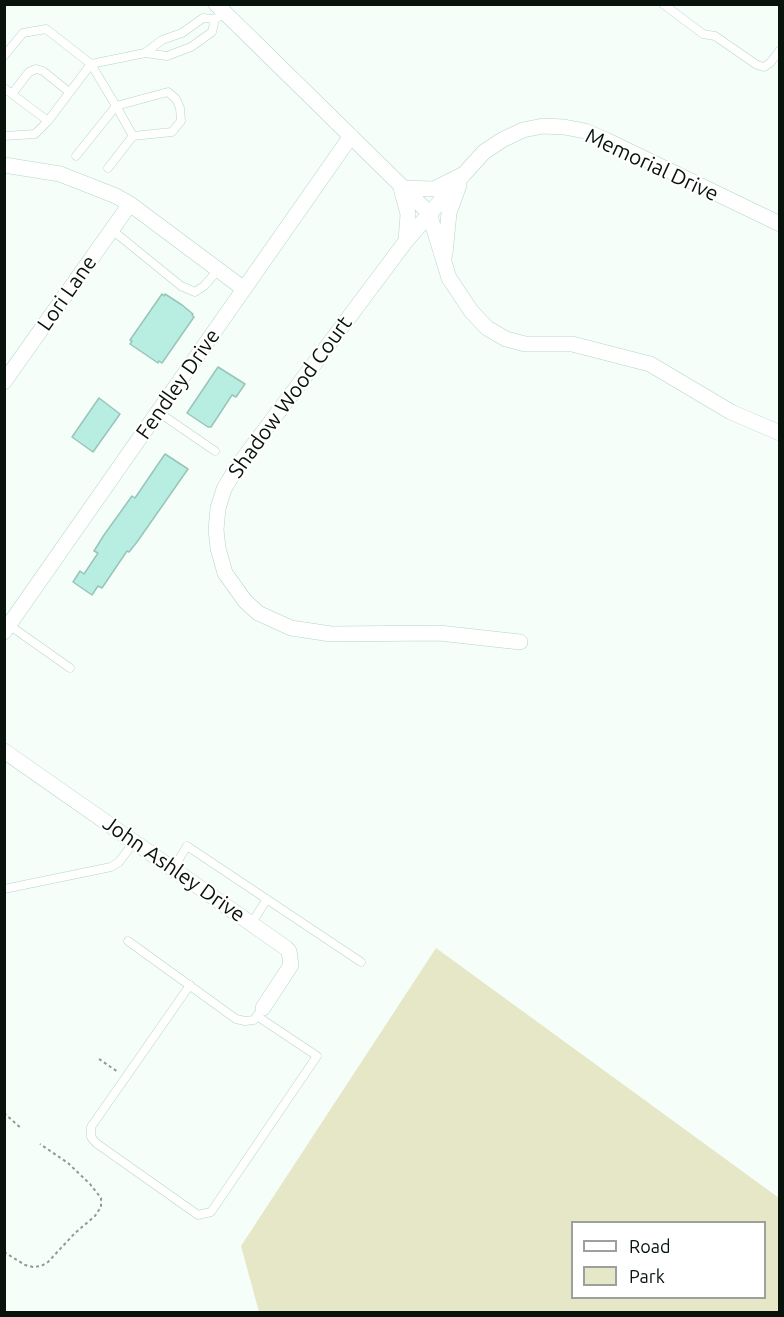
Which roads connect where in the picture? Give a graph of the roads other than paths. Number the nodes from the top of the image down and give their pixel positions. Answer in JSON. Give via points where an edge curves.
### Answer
{"nodes":[{"id":1,"x":663,"y":4,"type":"edge"},
{"id":2,"x":218,"y":12,"type":"edge"},
{"id":3,"x":780,"y":50,"type":"edge"},
{"id":4,"x":145,"y":53,"type":"junction"},
{"id":5,"x":4,"y":56,"type":"edge"},
{"id":6,"x":91,"y":64,"type":"junction"},
{"id":7,"x":4,"y":88,"type":"edge"},
{"id":8,"x":69,"y":92,"type":"junction"},
{"id":9,"x":12,"y":94,"type":"junction"},
{"id":10,"x":116,"y":106,"type":"junction"},
{"id":11,"x":48,"y":122,"type":"junction"},
{"id":12,"x":4,"y":136,"type":"edge"},
{"id":13,"x":133,"y":136,"type":"junction"},
{"id":14,"x":351,"y":136,"type":"junction"},
{"id":15,"x":76,"y":156,"type":"dead end"},
{"id":16,"x":4,"y":165,"type":"edge"},
{"id":17,"x":108,"y":168,"type":"dead end"},
{"id":18,"x":464,"y":174,"type":"junction"},
{"id":19,"x":401,"y":188,"type":"junction"},
{"id":20,"x":130,"y":204,"type":"junction"},
{"id":21,"x":429,"y":213,"type":"junction"},
{"id":22,"x":780,"y":224,"type":"edge"},
{"id":23,"x":112,"y":230,"type":"junction"},
{"id":24,"x":405,"y":241,"type":"junction"},
{"id":25,"x":446,"y":269,"type":"junction"},
{"id":26,"x":218,"y":270,"type":"junction"},
{"id":27,"x":244,"y":289,"type":"junction"},
{"id":28,"x":4,"y":382,"type":"edge"},
{"id":29,"x":158,"y":412,"type":"junction"},
{"id":30,"x":780,"y":433,"type":"edge"},
{"id":31,"x":215,"y":451,"type":"dead end"},
{"id":32,"x":7,"y":629,"type":"edge"},
{"id":33,"x":520,"y":642,"type":"dead end"},
{"id":34,"x":69,"y":668,"type":"dead end"},
{"id":35,"x":4,"y":751,"type":"edge"},
{"id":36,"x":134,"y":842,"type":"junction"},
{"id":37,"x":172,"y":868,"type":"junction"},
{"id":38,"x":4,"y":889,"type":"edge"},
{"id":39,"x":267,"y":899,"type":"junction"},
{"id":40,"x":251,"y":924,"type":"junction"},
{"id":41,"x":128,"y":941,"type":"dead end"},
{"id":42,"x":361,"y":962,"type":"dead end"},
{"id":43,"x":189,"y":985,"type":"junction"},
{"id":44,"x":260,"y":1012,"type":"junction"}],
"edges":[{"from":1,"to":3,"type":"lane","via":[[703,34],[715,36],[757,65],[764,67]]},
{"from":2,"to":4,"type":"lane","via":[[162,40]]},
{"from":2,"to":4,"type":"lane","via":[[212,32],[191,47],[167,56]]},
{"from":2,"to":14,"type":"street"},
{"from":4,"to":6,"type":"lane"},
{"from":5,"to":6,"type":"lane","via":[[23,33],[46,29]]},
{"from":6,"to":8,"type":"lane"},
{"from":6,"to":10,"type":"lane"},
{"from":7,"to":9,"type":"lane"},
{"from":8,"to":9,"type":"lane","via":[[36,69]]},
{"from":8,"to":11,"type":"lane"},
{"from":9,"to":11,"type":"lane"},
{"from":10,"to":13,"type":"lane"},
{"from":10,"to":13,"type":"lane","via":[[168,92],[176,99],[181,121],[172,132]]},
{"from":10,"to":15,"type":"lane"},
{"from":11,"to":12,"type":"lane","via":[[35,134]]},
{"from":13,"to":17,"type":"lane"},
{"from":14,"to":19,"type":"street"},
{"from":14,"to":27,"type":"street","name":"Fendley Drive"},
{"from":16,"to":20,"type":"street","via":[[60,174]]},
{"from":18,"to":19,"type":"street","name":"Memorial Drive","via":[[434,189]]},
{"from":18,"to":21,"type":"street","name":"Shadow Wood Court"},
{"from":18,"to":22,"type":"street","name":"Memorial Drive","via":[[484,152],[523,130],[564,127],[606,140]]},
{"from":18,"to":25,"type":"street","name":"Memorial Drive","via":[[448,213]]},
{"from":19,"to":21,"type":"street"},
{"from":19,"to":24,"type":"street","via":[[408,214]]},
{"from":20,"to":23,"type":"street","name":"Lori Lane"},
{"from":20,"to":26,"type":"street"},
{"from":21,"to":24,"type":"street","name":"Shadow Wood Court"},
{"from":21,"to":25,"type":"street"},
{"from":23,"to":26,"type":"lane","via":[[181,286],[195,292]]},
{"from":23,"to":28,"type":"street","name":"Lori Lane"},
{"from":24,"to":33,"type":"street","name":"Shadow Wood Court","via":[[227,484],[218,508],[216,530],[222,564],[234,587],[258,613],[291,628],[331,634],[439,633]]},
{"from":25,"to":30,"type":"street","via":[[455,290],[471,311],[487,328],[506,339],[525,344],[572,344],[650,364],[732,411]]},
{"from":26,"to":27,"type":"street"},
{"from":27,"to":29,"type":"street","name":"Fendley Drive"},
{"from":29,"to":31,"type":"lane"},
{"from":29,"to":32,"type":"street","name":"Fendley Drive"},
{"from":32,"to":34,"type":"lane"},
{"from":35,"to":36,"type":"street","name":"John Ashley Drive"},
{"from":36,"to":37,"type":"street","name":"John Ashley Drive"},
{"from":36,"to":38,"type":"lane","via":[[111,867]]},
{"from":37,"to":39,"type":"lane","via":[[187,846]]},
{"from":37,"to":40,"type":"street","name":"John Ashley Drive"},
{"from":39,"to":40,"type":"lane"},
{"from":39,"to":42,"type":"lane"},
{"from":40,"to":44,"type":"street","name":"John Ashley Drive","via":[[286,948],[291,960],[288,971]]},
{"from":41,"to":43,"type":"lane"},
{"from":43,"to":44,"type":"lane","via":[[236,1019],[254,1020]]},
{"from":43,"to":44,"type":"lane","via":[[91,1127],[91,1137],[198,1215],[211,1212],[316,1056]]}]}
